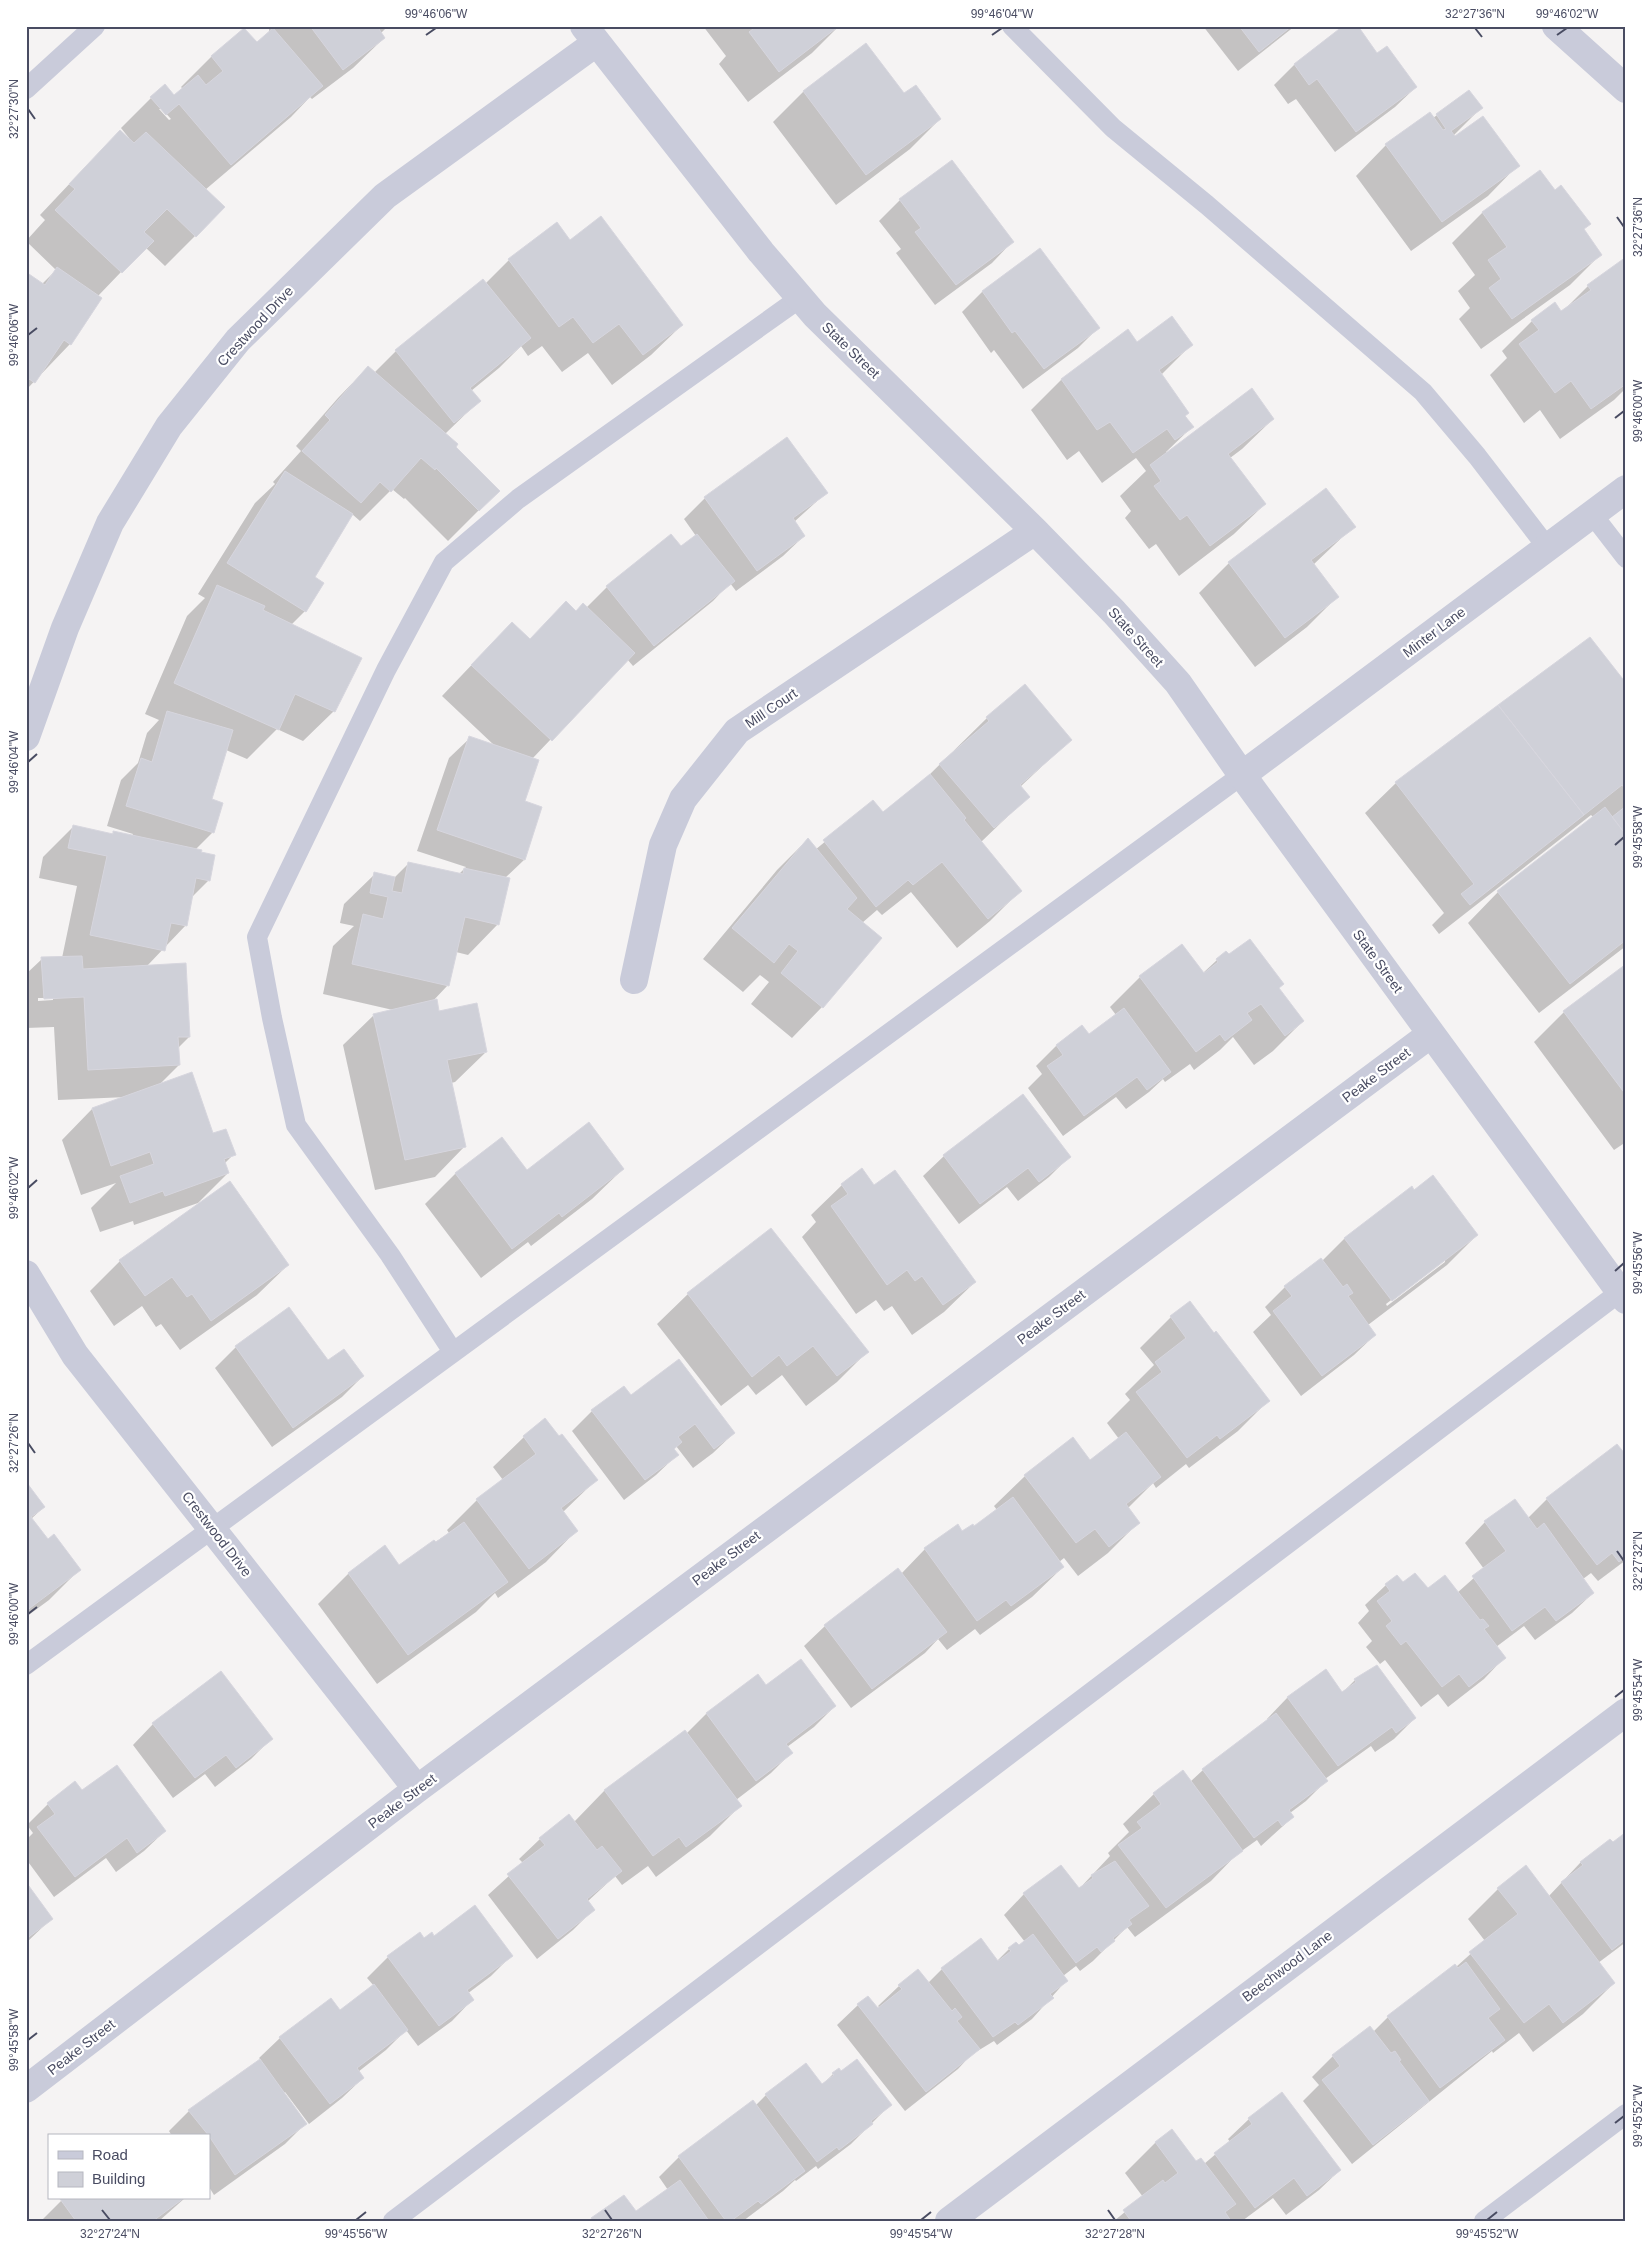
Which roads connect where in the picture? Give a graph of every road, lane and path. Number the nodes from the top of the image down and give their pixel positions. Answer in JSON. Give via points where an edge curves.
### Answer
{"nodes":[{"id":1,"x":95,"y":26,"type":"edge"},
{"id":2,"x":1012,"y":26,"type":"edge"},
{"id":3,"x":1556,"y":26,"type":"edge"},
{"id":4,"x":590,"y":34,"type":"edge"},
{"id":5,"x":26,"y":89,"type":"edge"},
{"id":6,"x":1626,"y":89,"type":"edge"},
{"id":7,"x":800,"y":298,"type":"junction"},
{"id":8,"x":1626,"y":489,"type":"edge"},
{"id":9,"x":1592,"y":514,"type":"junction"},
{"id":10,"x":1034,"y":530,"type":"junction"},
{"id":11,"x":1547,"y":547,"type":"junction"},
{"id":12,"x":1626,"y":558,"type":"edge"},
{"id":13,"x":26,"y":737,"type":"edge"},
{"id":14,"x":1242,"y":775,"type":"junction"},
{"id":15,"x":634,"y":980,"type":"dead end"},
{"id":16,"x":1431,"y":1034,"type":"junction"},
{"id":17,"x":26,"y":1274,"type":"edge"},
{"id":18,"x":1623,"y":1296,"type":"edge"},
{"id":19,"x":453,"y":1352,"type":"junction"},
{"id":20,"x":212,"y":1528,"type":"junction"},
{"id":21,"x":26,"y":1665,"type":"edge"},
{"id":22,"x":1626,"y":1712,"type":"edge"},
{"id":23,"x":417,"y":1789,"type":"junction"},
{"id":24,"x":26,"y":2089,"type":"edge"},
{"id":25,"x":1626,"y":2114,"type":"edge"},
{"id":26,"x":393,"y":2221,"type":"edge"},
{"id":27,"x":949,"y":2221,"type":"edge"},
{"id":28,"x":1484,"y":2221,"type":"edge"}],
"edges":[{"from":1,"to":5,"type":"lane"},
{"from":2,"to":11,"type":"lane","via":[[1113,128],[1423,392]]},
{"from":3,"to":6,"type":"street"},
{"from":4,"to":7,"type":"street","name":"State Street"},
{"from":4,"to":13,"type":"street","name":"Crestwood Drive","via":[[385,196],[238,340],[169,426],[110,523],[65,628]]},
{"from":7,"to":10,"type":"street","name":"State Street"},
{"from":7,"to":19,"type":"lane","via":[[518,499],[444,562],[386,670],[257,937],[296,1125],[390,1255]]},
{"from":8,"to":9,"type":"street","name":"Minter Lane"},
{"from":9,"to":11,"type":"street","name":"Minter Lane"},
{"from":9,"to":12,"type":"lane"},
{"from":10,"to":14,"type":"street","name":"State Street","via":[[1178,683]]},
{"from":10,"to":15,"type":"street","name":"Mill Court","via":[[737,731],[683,799],[663,845]]},
{"from":11,"to":14,"type":"street","name":"Minter Lane"},
{"from":14,"to":16,"type":"street","name":"State Street"},
{"from":14,"to":19,"type":"lane"},
{"from":16,"to":18,"type":"street","name":"State Street"},
{"from":16,"to":23,"type":"street","name":"Peake Street"},
{"from":17,"to":20,"type":"street","name":"Crestwood Drive","via":[[75,1355]]},
{"from":18,"to":26,"type":"lane"},
{"from":19,"to":20,"type":"lane"},
{"from":20,"to":21,"type":"lane"},
{"from":20,"to":23,"type":"street","name":"Crestwood Drive"},
{"from":22,"to":27,"type":"street","name":"Beechwood Lane"},
{"from":23,"to":24,"type":"street","name":"Peake Street"},
{"from":25,"to":28,"type":"lane"}]}
